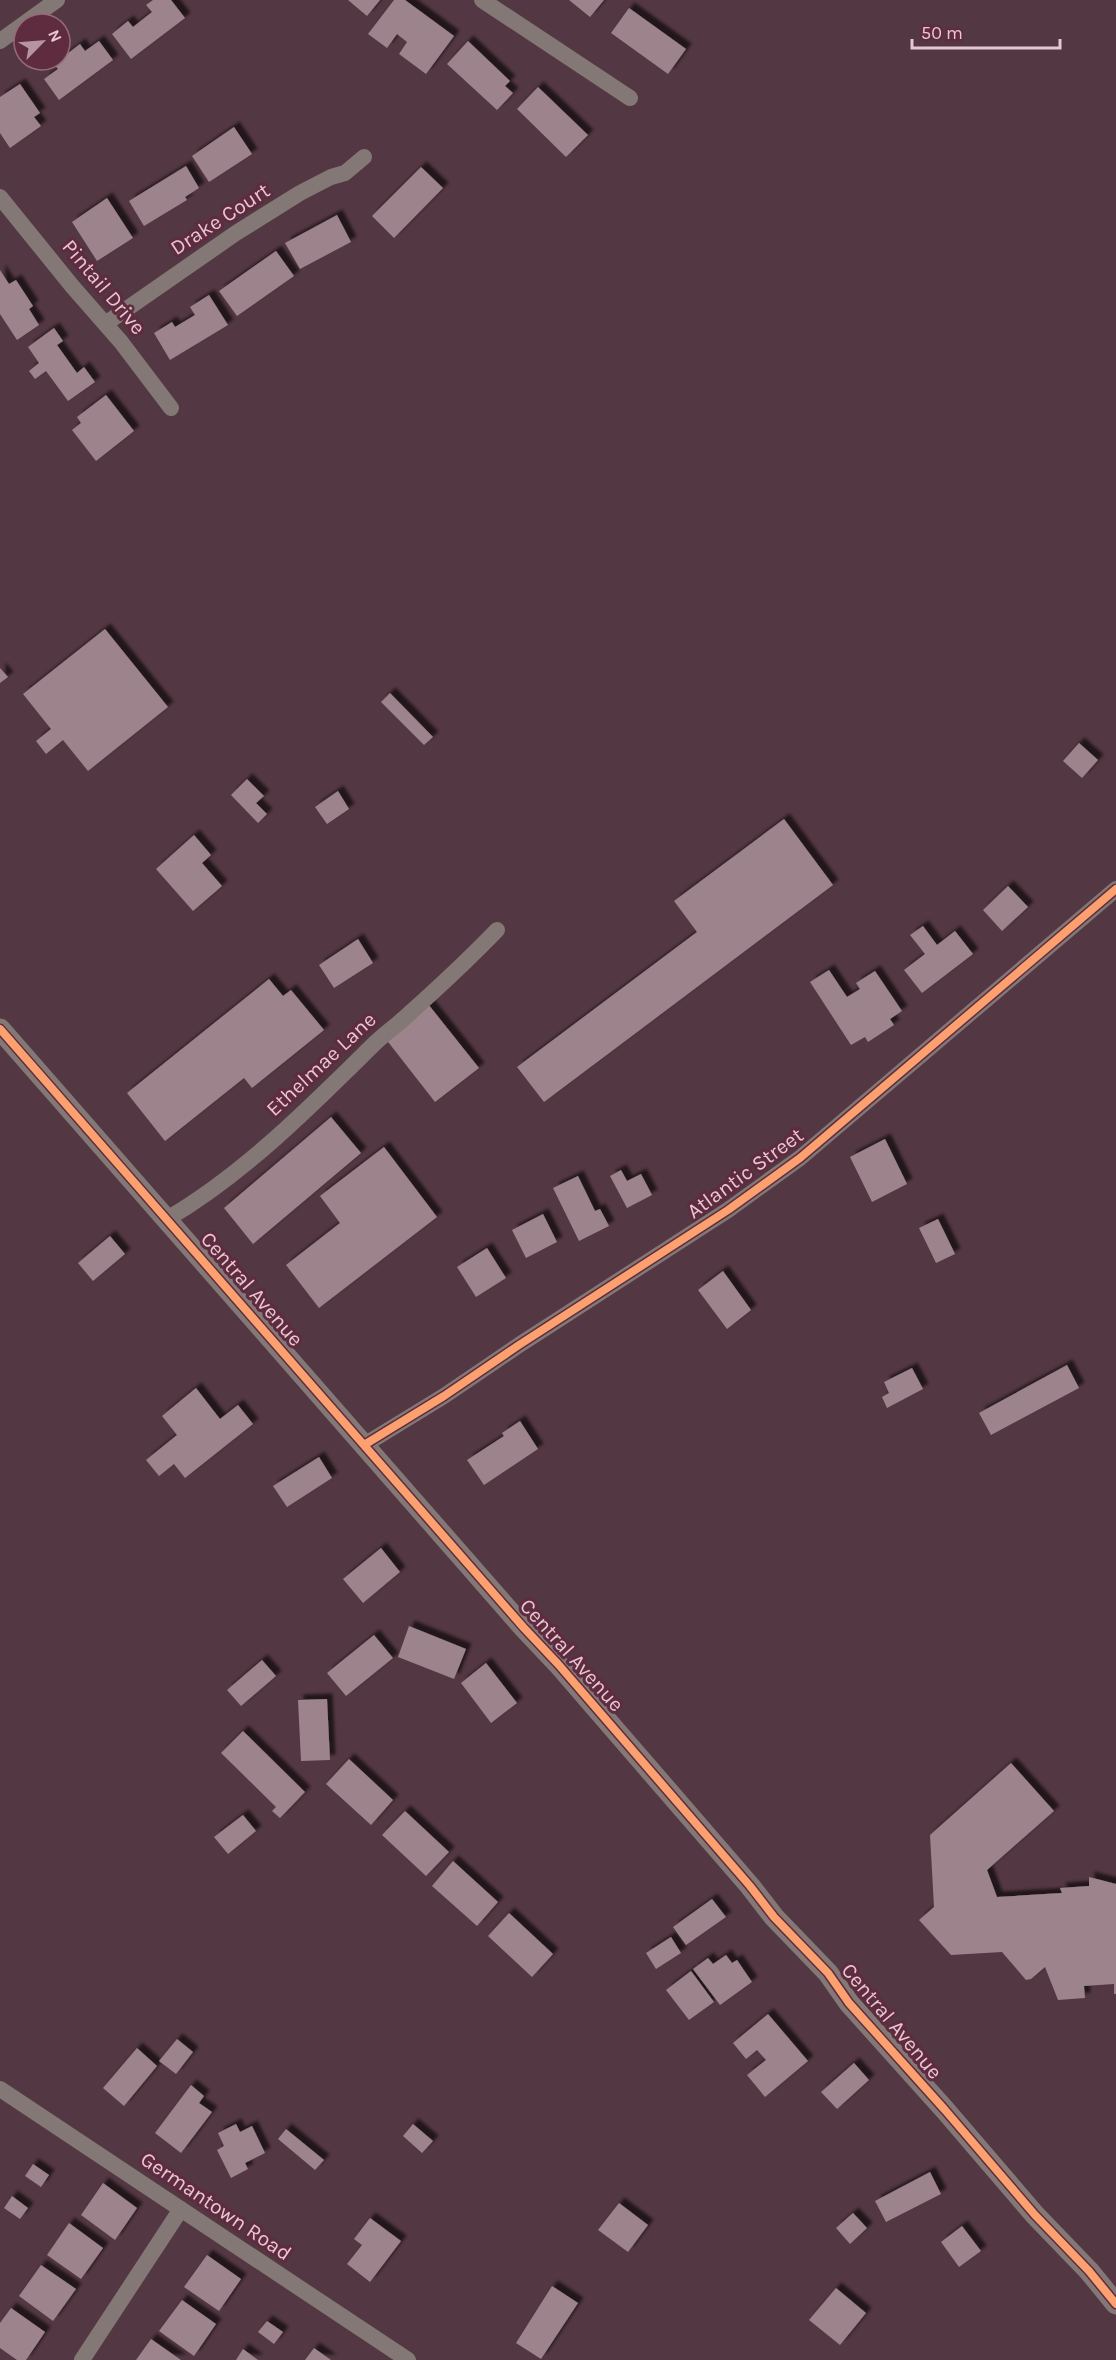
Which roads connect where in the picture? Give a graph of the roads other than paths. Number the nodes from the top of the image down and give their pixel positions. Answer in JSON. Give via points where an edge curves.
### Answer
{"nodes":[{"id":1,"x":57,"y":0,"type":"edge"},
{"id":2,"x":482,"y":0,"type":"edge"},
{"id":3,"x":0,"y":41,"type":"edge"},
{"id":4,"x":630,"y":98,"type":"dead end"},
{"id":5,"x":364,"y":157,"type":"dead end"},
{"id":6,"x":0,"y":197,"type":"edge"},
{"id":7,"x":105,"y":324,"type":"junction"},
{"id":8,"x":171,"y":408,"type":"dead end"},
{"id":9,"x":1116,"y":889,"type":"edge"},
{"id":10,"x":497,"y":930,"type":"dead end"},
{"id":11,"x":0,"y":1029,"type":"edge"},
{"id":12,"x":167,"y":1220,"type":"junction"},
{"id":13,"x":364,"y":1445,"type":"junction"},
{"id":14,"x":0,"y":2089,"type":"edge"},
{"id":15,"x":181,"y":2209,"type":"junction"},
{"id":16,"x":1116,"y":2304,"type":"edge"},
{"id":17,"x":82,"y":2360,"type":"edge"},
{"id":18,"x":408,"y":2360,"type":"edge"}],
"edges":[{"from":1,"to":3,"type":"street"},
{"from":2,"to":4,"type":"street"},
{"from":5,"to":7,"type":"street","name":"Drake Court","via":[[345,173],[300,194],[236,233]]},
{"from":6,"to":7,"type":"street","name":"Pintail Drive"},
{"from":7,"to":8,"type":"street","name":"Pintail Drive"},
{"from":9,"to":13,"type":"street","name":"Atlantic Street","via":[[800,1158],[728,1210]]},
{"from":10,"to":12,"type":"street","name":"Ethelmae Lane","via":[[256,1155]]},
{"from":11,"to":12,"type":"street","name":"Central Avenue"},
{"from":12,"to":13,"type":"street","name":"Central Avenue"},
{"from":13,"to":16,"type":"street","name":"Central Avenue"},
{"from":14,"to":15,"type":"street","name":"Germantown Road"},
{"from":15,"to":17,"type":"street"},
{"from":15,"to":18,"type":"street","name":"Germantown Road"}]}
